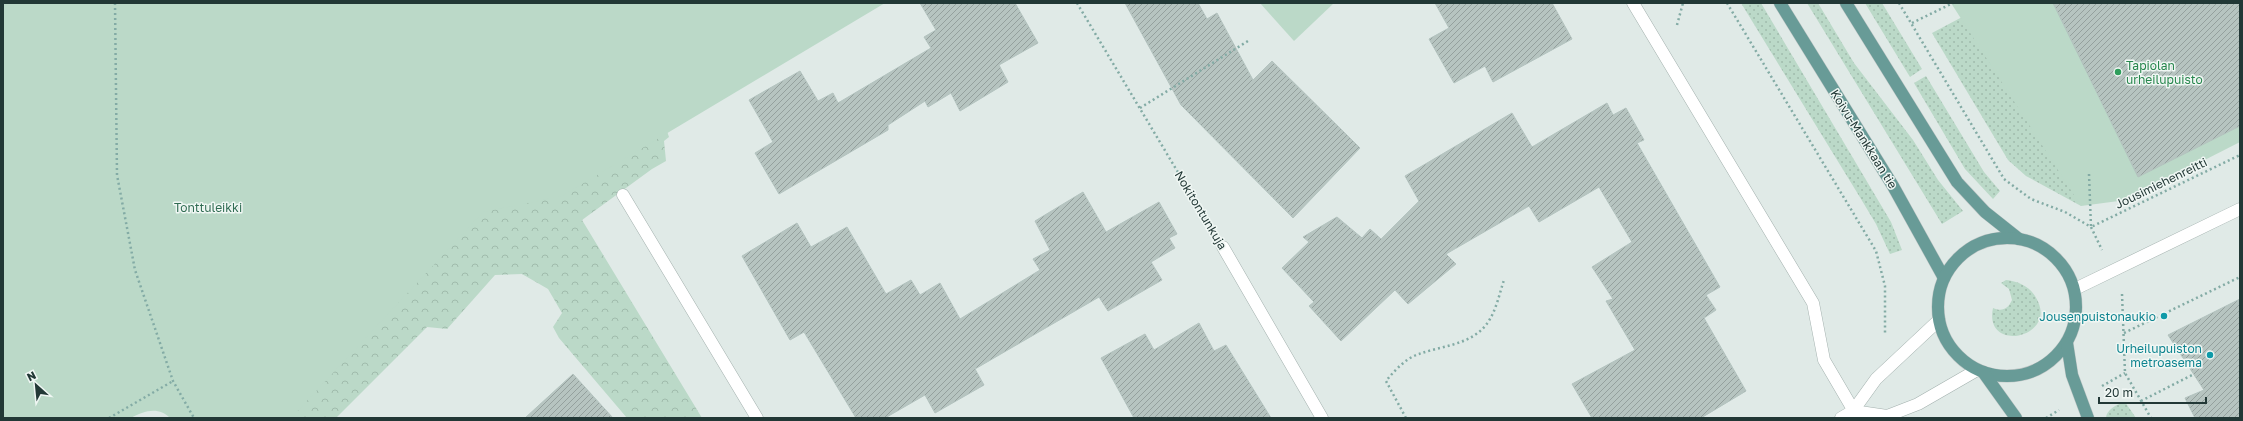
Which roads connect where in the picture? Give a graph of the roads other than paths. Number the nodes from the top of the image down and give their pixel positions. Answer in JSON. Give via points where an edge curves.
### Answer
{"nodes":[{"id":1,"x":1633,"y":3,"type":"edge"},
{"id":2,"x":1780,"y":3,"type":"edge"},
{"id":3,"x":1846,"y":3,"type":"edge"},
{"id":4,"x":623,"y":195,"type":"dead end"},
{"id":5,"x":2240,"y":209,"type":"edge"},
{"id":6,"x":2019,"y":239,"type":"junction"},
{"id":7,"x":1223,"y":247,"type":"road end"},
{"id":8,"x":1944,"y":278,"type":"junction"},
{"id":9,"x":2075,"y":289,"type":"junction"},
{"id":10,"x":1939,"y":320,"type":"junction"},
{"id":11,"x":2067,"y":343,"type":"junction"},
{"id":12,"x":1980,"y":371,"type":"junction"},
{"id":13,"x":1856,"y":415,"type":"edge"},
{"id":14,"x":757,"y":418,"type":"edge"},
{"id":15,"x":1322,"y":418,"type":"edge"},
{"id":16,"x":1841,"y":418,"type":"edge"},
{"id":17,"x":2016,"y":418,"type":"edge"},
{"id":18,"x":2088,"y":418,"type":"edge"}],
"edges":[{"from":1,"to":13,"type":"street","via":[[1813,303],[1824,360]]},
{"from":2,"to":8,"type":"main road","name":"Koivu-Mankkaan tie","via":[[1894,186]]},
{"from":3,"to":6,"type":"main road","via":[[1957,182],[1985,212]]},
{"from":4,"to":14,"type":"street"},
{"from":5,"to":9,"type":"street"},
{"from":6,"to":8,"type":"main road","via":[[2004,238],[1974,246],[1952,265]]},
{"from":6,"to":9,"type":"main road","via":[[2038,245],[2054,256],[2067,271]]},
{"from":7,"to":15,"type":"street","name":"Nokitontunkuja"},
{"from":8,"to":10,"type":"main road","via":[[1938,299]]},
{"from":9,"to":11,"type":"main road","via":[[2076,317]]},
{"from":10,"to":12,"type":"main road","via":[[1952,350],[1964,362]]},
{"from":10,"to":13,"type":"street","via":[[1876,379]]},
{"from":11,"to":12,"type":"main road","via":[[2057,356],[2030,373],[2009,376]]},
{"from":11,"to":18,"type":"main road","via":[[2072,375]]},
{"from":12,"to":13,"type":"street","via":[[1918,404],[1887,416]]},
{"from":12,"to":17,"type":"main road"},
{"from":13,"to":16,"type":"street"}]}
